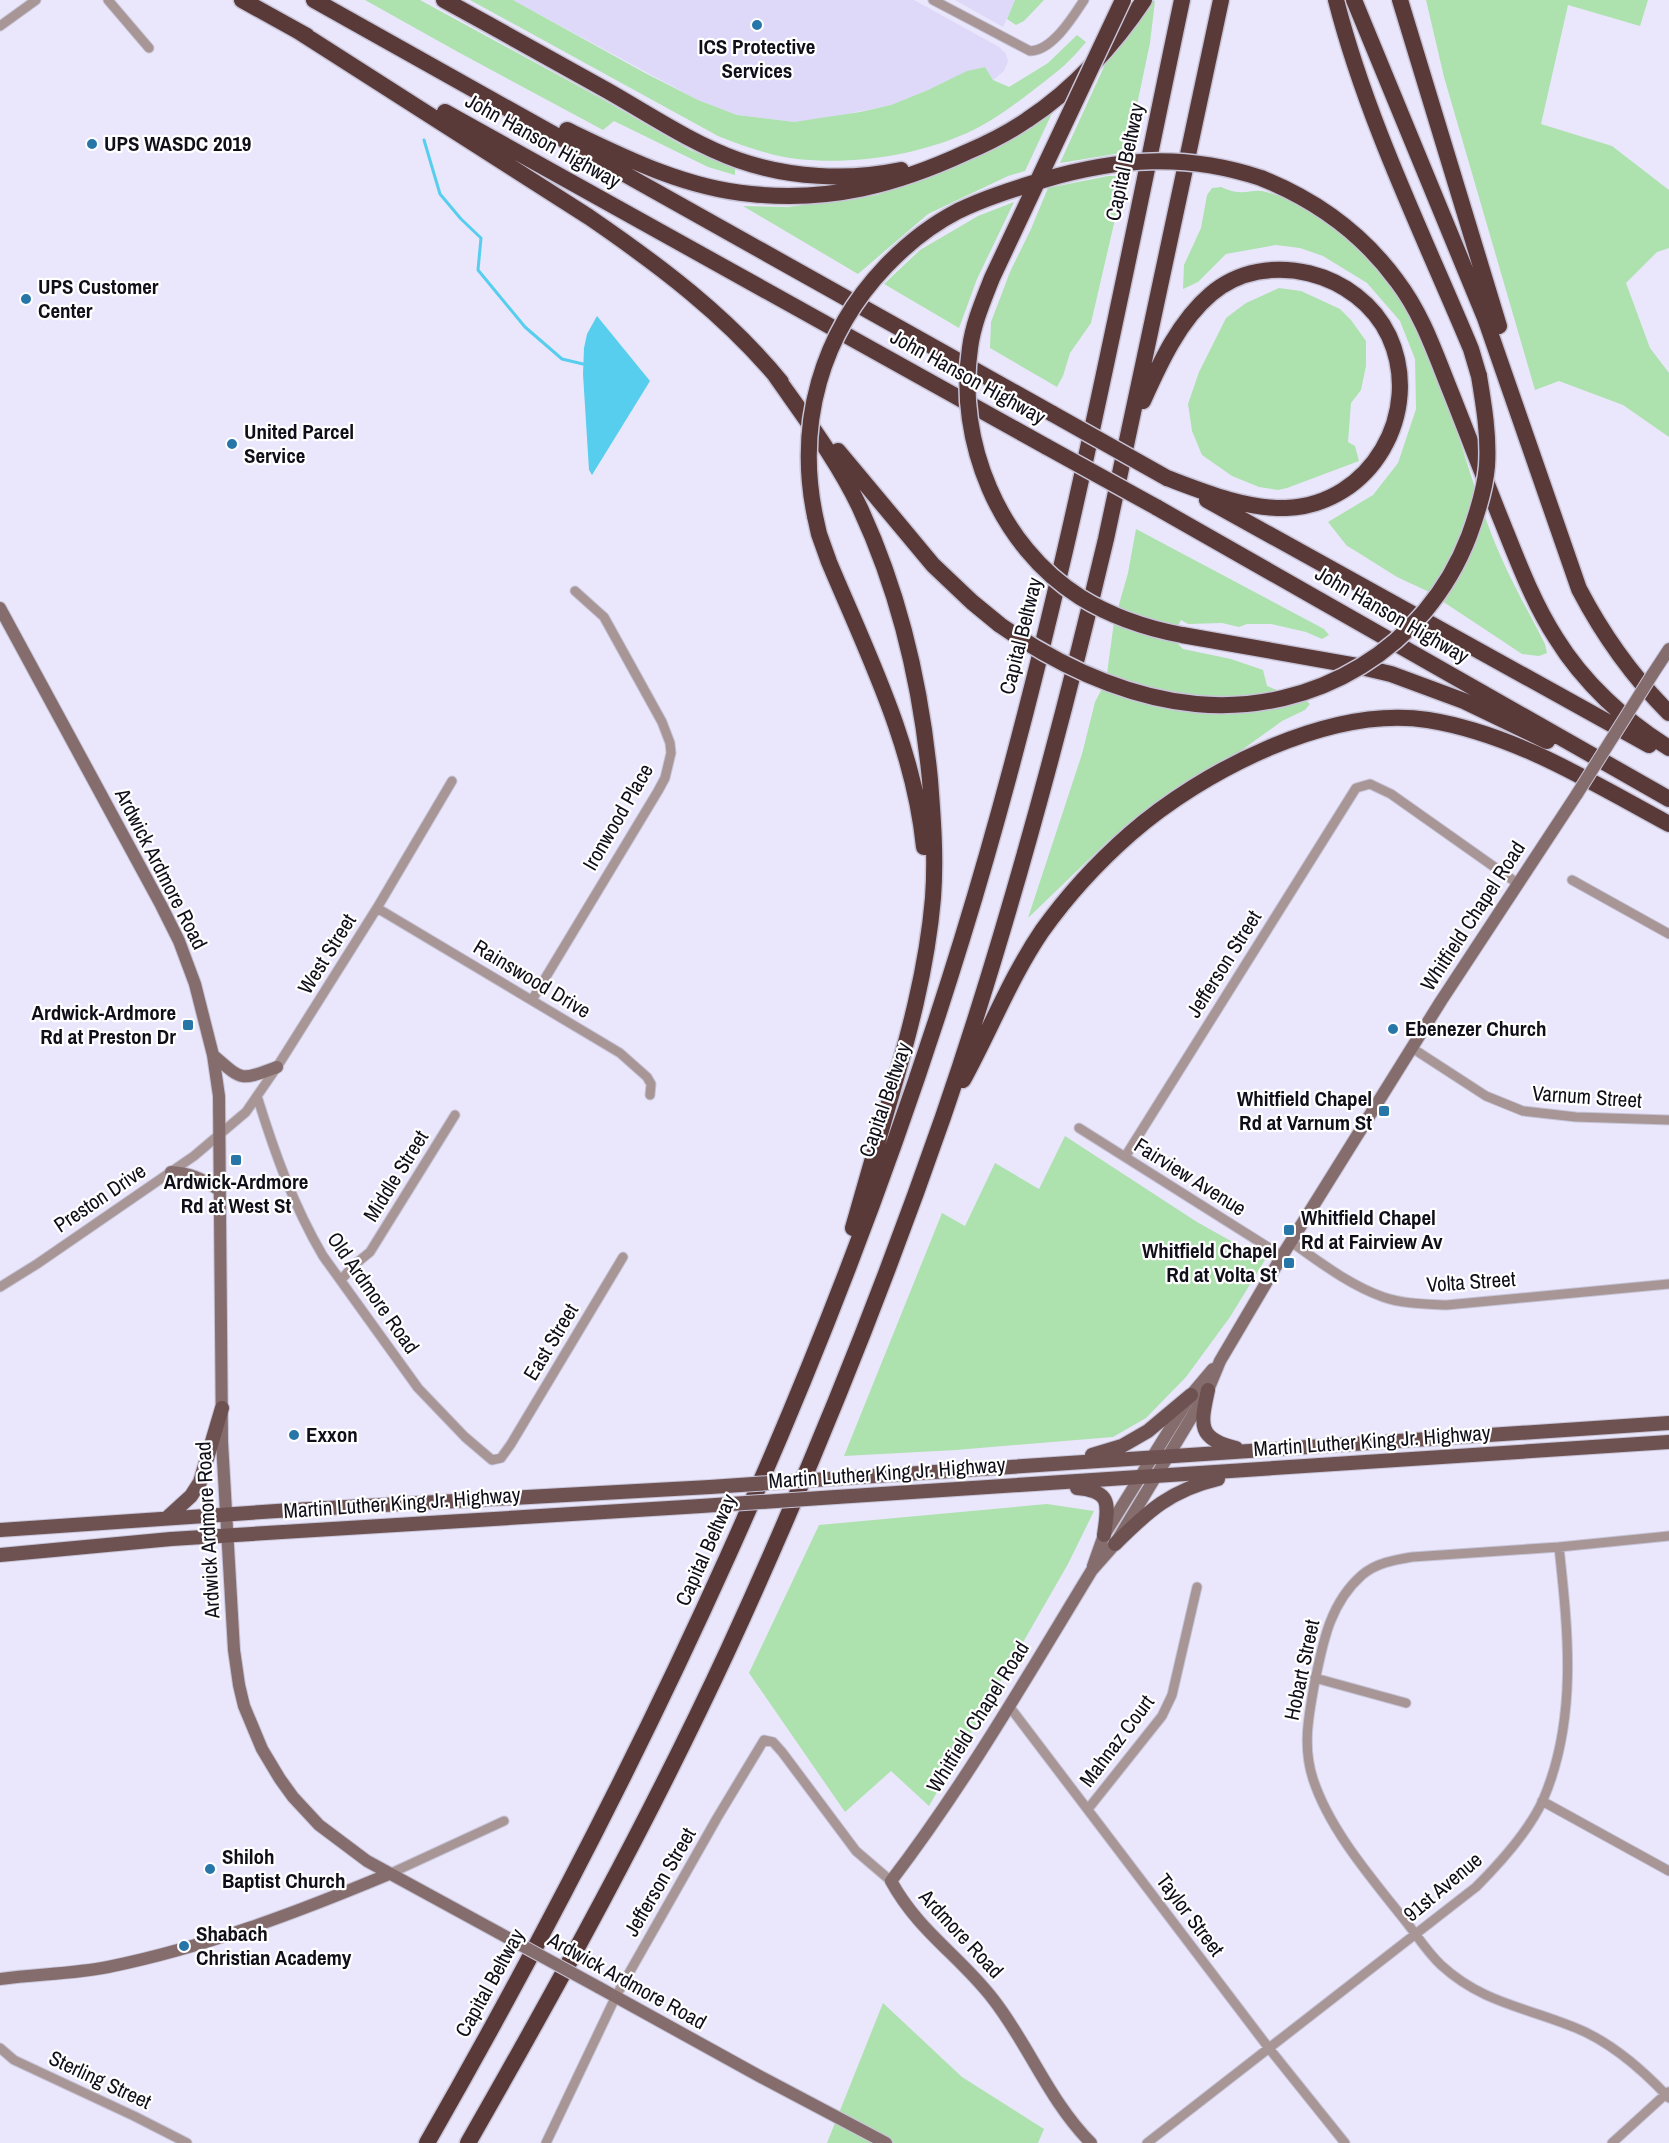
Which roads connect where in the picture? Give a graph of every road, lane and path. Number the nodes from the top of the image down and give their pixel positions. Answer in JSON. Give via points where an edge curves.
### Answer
{"nodes":[{"id":1,"x":36,"y":0,"type":"edge"},
{"id":2,"x":108,"y":0,"type":"edge"},
{"id":3,"x":242,"y":0,"type":"edge"},
{"id":4,"x":314,"y":0,"type":"edge"},
{"id":5,"x":444,"y":0,"type":"edge"},
{"id":6,"x":933,"y":0,"type":"edge"},
{"id":7,"x":1084,"y":0,"type":"edge"},
{"id":8,"x":1123,"y":0,"type":"edge"},
{"id":9,"x":1144,"y":0,"type":"edge"},
{"id":10,"x":1182,"y":0,"type":"edge"},
{"id":11,"x":1221,"y":0,"type":"edge"},
{"id":12,"x":1336,"y":0,"type":"edge"},
{"id":13,"x":1354,"y":0,"type":"edge"},
{"id":14,"x":1400,"y":0,"type":"edge"},
{"id":15,"x":0,"y":26,"type":"edge"},
{"id":16,"x":298,"y":31,"type":"junction"},
{"id":17,"x":149,"y":48,"type":"dead end"},
{"id":18,"x":407,"y":52,"type":"junction"},
{"id":19,"x":971,"y":150,"type":"junction"},
{"id":20,"x":775,"y":375,"type":"junction"},
{"id":21,"x":1126,"y":446,"type":"junction"},
{"id":22,"x":1167,"y":478,"type":"junction"},
{"id":23,"x":1550,"y":509,"type":"junction"},
{"id":24,"x":575,"y":591,"type":"dead end"},
{"id":25,"x":0,"y":608,"type":"edge"},
{"id":26,"x":1669,"y":648,"type":"edge"},
{"id":27,"x":1669,"y":713,"type":"edge"},
{"id":28,"x":1669,"y":748,"type":"edge"},
{"id":29,"x":1669,"y":756,"type":"edge"},
{"id":30,"x":453,"y":781,"type":"dead end"},
{"id":31,"x":1669,"y":800,"type":"edge"},
{"id":32,"x":1669,"y":824,"type":"edge"},
{"id":33,"x":1572,"y":880,"type":"dead end"},
{"id":34,"x":1517,"y":883,"type":"junction"},
{"id":35,"x":377,"y":908,"type":"junction"},
{"id":36,"x":1669,"y":934,"type":"edge"},
{"id":37,"x":923,"y":972,"type":"junction"},
{"id":38,"x":532,"y":1000,"type":"junction"},
{"id":39,"x":1412,"y":1048,"type":"junction"},
{"id":40,"x":213,"y":1055,"type":"junction"},
{"id":41,"x":277,"y":1067,"type":"junction"},
{"id":42,"x":650,"y":1095,"type":"dead end"},
{"id":43,"x":257,"y":1096,"type":"junction"},
{"id":44,"x":455,"y":1115,"type":"dead end"},
{"id":45,"x":944,"y":1115,"type":"junction"},
{"id":46,"x":1669,"y":1120,"type":"edge"},
{"id":47,"x":1079,"y":1128,"type":"dead end"},
{"id":48,"x":218,"y":1136,"type":"junction"},
{"id":49,"x":1125,"y":1157,"type":"junction"},
{"id":50,"x":171,"y":1172,"type":"junction"},
{"id":51,"x":219,"y":1190,"type":"junction"},
{"id":52,"x":1291,"y":1242,"type":"junction"},
{"id":53,"x":1282,"y":1256,"type":"junction"},
{"id":54,"x":623,"y":1257,"type":"dead end"},
{"id":55,"x":341,"y":1280,"type":"junction"},
{"id":56,"x":1669,"y":1284,"type":"edge"},
{"id":57,"x":0,"y":1287,"type":"edge"},
{"id":58,"x":1220,"y":1361,"type":"junction"},
{"id":59,"x":809,"y":1367,"type":"junction"},
{"id":60,"x":1208,"y":1389,"type":"junction"},
{"id":61,"x":1191,"y":1395,"type":"junction"},
{"id":62,"x":222,"y":1408,"type":"junction"},
{"id":63,"x":1669,"y":1423,"type":"edge"},
{"id":64,"x":1669,"y":1442,"type":"edge"},
{"id":65,"x":511,"y":1444,"type":"joint"},
{"id":66,"x":1247,"y":1450,"type":"junction"},
{"id":67,"x":1168,"y":1457,"type":"junction"},
{"id":68,"x":1152,"y":1458,"type":"junction"},
{"id":69,"x":1046,"y":1464,"type":"junction"},
{"id":70,"x":1260,"y":1469,"type":"junction"},
{"id":71,"x":1155,"y":1477,"type":"junction"},
{"id":72,"x":1139,"y":1478,"type":"junction"},
{"id":73,"x":1045,"y":1484,"type":"junction"},
{"id":74,"x":228,"y":1514,"type":"junction"},
{"id":75,"x":168,"y":1517,"type":"junction"},
{"id":76,"x":0,"y":1530,"type":"edge"},
{"id":77,"x":228,"y":1535,"type":"junction"},
{"id":78,"x":1669,"y":1536,"type":"edge"},
{"id":79,"x":1110,"y":1539,"type":"junction"},
{"id":80,"x":1559,"y":1546,"type":"junction"},
{"id":81,"x":0,"y":1555,"type":"edge"},
{"id":82,"x":1197,"y":1587,"type":"dead end"},
{"id":83,"x":1316,"y":1678,"type":"junction"},
{"id":84,"x":1406,"y":1703,"type":"dead end"},
{"id":85,"x":1009,"y":1706,"type":"junction"},
{"id":86,"x":764,"y":1740,"type":"joint"},
{"id":87,"x":1542,"y":1801,"type":"junction"},
{"id":88,"x":1088,"y":1809,"type":"junction"},
{"id":89,"x":504,"y":1821,"type":"dead end"},
{"id":90,"x":1669,"y":1871,"type":"edge"},
{"id":91,"x":389,"y":1874,"type":"junction"},
{"id":92,"x":891,"y":1881,"type":"junction"},
{"id":93,"x":1416,"y":1934,"type":"junction"},
{"id":94,"x":0,"y":1979,"type":"edge"},
{"id":95,"x":616,"y":1996,"type":"junction"},
{"id":96,"x":1268,"y":2047,"type":"junction"},
{"id":97,"x":0,"y":2048,"type":"edge"},
{"id":98,"x":1668,"y":2094,"type":"edge"},
{"id":99,"x":187,"y":2143,"type":"edge"},
{"id":100,"x":427,"y":2143,"type":"edge"},
{"id":101,"x":468,"y":2143,"type":"edge"},
{"id":102,"x":546,"y":2143,"type":"edge"},
{"id":103,"x":886,"y":2143,"type":"edge"},
{"id":104,"x":1091,"y":2143,"type":"edge"},
{"id":105,"x":1147,"y":2143,"type":"edge"},
{"id":106,"x":1345,"y":2143,"type":"edge"},
{"id":107,"x":1612,"y":2143,"type":"edge"}],
"edges":[{"from":1,"to":15,"type":"street"},
{"from":2,"to":17,"type":"street"},
{"from":3,"to":16,"type":"highway","name":"John Hanson Highway"},
{"from":4,"to":18,"type":"highway","name":"John Hanson Highway"},
{"from":5,"to":19,"type":"highway","via":[[713,149],[763,167],[815,176],[869,175]]},
{"from":6,"to":7,"type":"street","via":[[1030,51],[1053,40]]},
{"from":8,"to":31,"type":"highway","bridge":true,"via":[[977,316],[967,376],[968,409],[974,444],[1002,514],[1024,546],[1051,574],[1109,613],[1135,624],[1182,635],[1357,666],[1423,684],[1464,700]]},
{"from":9,"to":19,"type":"highway","via":[[1089,68],[1054,99],[1028,120]]},
{"from":10,"to":59,"type":"highway","name":"Capital Beltway","via":[[1069,535],[994,831],[926,1053]]},
{"from":11,"to":21,"type":"highway"},
{"from":12,"to":20,"type":"highway","bridge":true,"via":[[1349,51],[1374,120],[1471,349],[1485,415],[1482,497],[1463,551],[1436,598],[1414,624],[1371,662],[1347,676],[1286,698],[1227,705],[1196,704],[1095,678],[1000,625],[964,595],[933,565]]},
{"from":13,"to":23,"type":"highway","via":[[1485,318]]},
{"from":14,"to":23,"type":"highway"},
{"from":16,"to":20,"type":"highway","via":[[634,248],[723,321]]},
{"from":16,"to":31,"type":"highway","name":"John Hanson Highway","bridge":true,"via":[[1156,507]]},
{"from":18,"to":19,"type":"highway","via":[[625,158],[723,190],[778,196],[842,193],[927,171]]},
{"from":18,"to":22,"type":"highway","name":"John Hanson Highway","bridge":true},
{"from":20,"to":37,"type":"highway","via":[[837,465],[859,507],[884,564],[912,661],[922,712],[933,816],[933,898]]},
{"from":21,"to":22,"type":"highway","via":[[1152,379],[1181,328],[1212,293],[1233,280],[1281,270],[1306,272],[1347,289],[1378,318],[1396,354],[1400,372],[1397,415],[1381,454],[1346,488],[1304,506],[1285,508],[1235,501]]},
{"from":21,"to":45,"type":"highway","via":[[1049,767]]},
{"from":22,"to":29,"type":"highway","name":"John Hanson Highway"},
{"from":23,"to":27,"type":"highway","via":[[1593,616],[1627,666]]},
{"from":24,"to":38,"type":"street","name":"Ironwood Place","via":[[604,617],[662,722],[671,753],[658,791]]},
{"from":25,"to":40,"type":"street","name":"Ardwick Ardmore Road","via":[[164,911],[195,984]]},
{"from":26,"to":34,"type":"street","name":"Whitfield Chapel Road","bridge":true},
{"from":28,"to":37,"type":"highway","bridge":true,"via":[[1614,707],[1556,640],[1530,591],[1427,333],[1398,282],[1379,258],[1336,218],[1294,192],[1261,178],[1231,168],[1191,162],[1103,166],[992,196],[922,233],[862,293],[825,360],[813,401],[809,438],[808,466],[819,534],[892,712],[915,783],[926,861]]},
{"from":30,"to":35,"type":"street","name":"West Street"},
{"from":32,"to":45,"type":"highway","via":[[1526,750],[1454,725],[1392,718],[1320,729],[1291,739],[1188,791],[1131,833],[1083,881],[1025,958]]},
{"from":33,"to":36,"type":"street"},
{"from":34,"to":39,"type":"street","name":"Whitfield Chapel Road"},
{"from":34,"to":49,"type":"street","name":"Jefferson Street","via":[[1385,790],[1370,784],[1353,790]]},
{"from":35,"to":38,"type":"street","name":"Rainswood Drive"},
{"from":35,"to":41,"type":"street","name":"West Street"},
{"from":37,"to":59,"type":"highway","via":[[897,1076]]},
{"from":38,"to":42,"type":"street","name":"Rainswood Drive","via":[[626,1057],[651,1084]]},
{"from":39,"to":46,"type":"street","name":"Varnum Street","via":[[1486,1096],[1523,1111]]},
{"from":39,"to":52,"type":"street","name":"Whitfield Chapel Road"},
{"from":40,"to":41,"type":"street","via":[[234,1074],[247,1078]]},
{"from":40,"to":48,"type":"street","name":"Ardwick Ardmore Road","via":[[219,1096]]},
{"from":41,"to":43,"type":"street","name":"West Street"},
{"from":43,"to":48,"type":"street","name":"West Street","via":[[246,1112]]},
{"from":43,"to":55,"type":"street","name":"Old Ardmore Road","via":[[299,1211]]},
{"from":44,"to":55,"type":"street","name":"Middle Street","via":[[370,1252]]},
{"from":45,"to":101,"type":"highway","via":[[845,1377],[726,1652],[595,1913]]},
{"from":47,"to":49,"type":"street","name":"Fairview Avenue"},
{"from":48,"to":50,"type":"street","name":"Preston Drive"},
{"from":48,"to":51,"type":"street","name":"Ardwick Ardmore Road"},
{"from":49,"to":53,"type":"street","name":"Fairview Avenue"},
{"from":50,"to":51,"type":"street","via":[[204,1179]]},
{"from":50,"to":57,"type":"street","name":"Preston Drive"},
{"from":51,"to":62,"type":"street","name":"Ardwick Ardmore Road"},
{"from":52,"to":53,"type":"street","name":"Whitfield Chapel Road"},
{"from":52,"to":56,"type":"street","name":"Volta Street","via":[[1360,1287],[1412,1303],[1447,1305]]},
{"from":53,"to":58,"type":"street","name":"Whitfield Chapel Road"},
{"from":54,"to":65,"type":"street","name":"East Street"},
{"from":55,"to":65,"type":"street","name":"Old Ardmore Road","via":[[418,1388],[465,1437],[492,1460],[501,1458]]},
{"from":58,"to":60,"type":"street","name":"Whitfield Chapel Road"},
{"from":58,"to":61,"type":"street","name":"Whitfield Chapel Road"},
{"from":59,"to":100,"type":"highway","name":"Capital Beltway","via":[[732,1549],[644,1736],[556,1910]]},
{"from":60,"to":66,"type":"main road","via":[[1202,1418],[1208,1435],[1224,1446]]},
{"from":60,"to":67,"type":"street","name":"Whitfield Chapel Road"},
{"from":61,"to":68,"type":"street","name":"Whitfield Chapel Road"},
{"from":61,"to":69,"type":"main road","via":[[1155,1426],[1122,1446]]},
{"from":62,"to":74,"type":"street","name":"Ardwick Ardmore Road"},
{"from":62,"to":75,"type":"main road","via":[[200,1482]]},
{"from":63,"to":66,"type":"main road","name":"Martin Luther King Jr. Highway"},
{"from":64,"to":70,"type":"main road","name":"Martin Luther King Jr. Highway"},
{"from":66,"to":67,"type":"main road","name":"Martin Luther King Jr. Highway"},
{"from":67,"to":68,"type":"main road","name":"Martin Luther King Jr. Highway"},
{"from":67,"to":71,"type":"street","name":"Whitfield Chapel Road"},
{"from":68,"to":69,"type":"main road","name":"Martin Luther King Jr. Highway"},
{"from":68,"to":72,"type":"street","name":"Whitfield Chapel Road"},
{"from":69,"to":74,"type":"main road","name":"Martin Luther King Jr. Highway","bridge":true},
{"from":70,"to":71,"type":"main road","name":"Martin Luther King Jr. Highway"},
{"from":70,"to":79,"type":"main road","via":[[1180,1491]]},
{"from":71,"to":72,"type":"main road","name":"Martin Luther King Jr. Highway"},
{"from":71,"to":79,"type":"street","name":"Whitfield Chapel Road"},
{"from":72,"to":73,"type":"main road","name":"Martin Luther King Jr. Highway"},
{"from":72,"to":79,"type":"street","name":"Whitfield Chapel Road"},
{"from":73,"to":77,"type":"main road","name":"Martin Luther King Jr. Highway","bridge":true},
{"from":73,"to":79,"type":"main road","via":[[1087,1489],[1102,1496],[1108,1510]]},
{"from":74,"to":75,"type":"main road","name":"Martin Luther King Jr. Highway"},
{"from":74,"to":77,"type":"street","name":"Ardwick Ardmore Road"},
{"from":75,"to":76,"type":"main road","name":"Martin Luther King Jr. Highway"},
{"from":77,"to":81,"type":"main road","name":"Martin Luther King Jr. Highway"},
{"from":77,"to":91,"type":"street","name":"Ardwick Ardmore Road","via":[[239,1685],[262,1749],[293,1797],[319,1825]]},
{"from":78,"to":80,"type":"street","name":"Hobart Street"},
{"from":79,"to":85,"type":"street","name":"Whitfield Chapel Road"},
{"from":80,"to":83,"type":"street","name":"Hobart Street","via":[[1412,1557],[1368,1570],[1333,1612]]},
{"from":80,"to":87,"type":"street","name":"91st Avenue","via":[[1568,1697],[1558,1755]]},
{"from":82,"to":88,"type":"street","name":"Mahnaz Court","via":[[1172,1695],[1162,1716]]},
{"from":83,"to":84,"type":"street"},
{"from":83,"to":93,"type":"street","name":"Hobart Street","via":[[1306,1735],[1316,1786],[1337,1829]]},
{"from":85,"to":88,"type":"street","name":"Taylor Street"},
{"from":85,"to":92,"type":"street","name":"Whitfield Chapel Road"},
{"from":86,"to":92,"type":"street","name":"Ardmore Road","via":[[777,1745],[855,1851]]},
{"from":86,"to":95,"type":"street","name":"Jefferson Street"},
{"from":87,"to":90,"type":"street"},
{"from":87,"to":93,"type":"street","name":"91st Avenue","via":[[1492,1871]]},
{"from":88,"to":96,"type":"street","name":"Taylor Street"},
{"from":89,"to":91,"type":"street"},
{"from":91,"to":94,"type":"street","via":[[263,1924],[173,1951],[91,1970]]},
{"from":91,"to":95,"type":"street","name":"Ardwick Ardmore Road","bridge":true},
{"from":92,"to":104,"type":"street","name":"Ardmore Road","via":[[915,1918],[993,1998],[1053,2096]]},
{"from":93,"to":96,"type":"street","name":"91st Avenue"},
{"from":93,"to":98,"type":"street","name":"Hobart Street","via":[[1440,1964],[1463,1982],[1502,2003],[1580,2030],[1605,2043]]},
{"from":95,"to":102,"type":"street","name":"Jefferson Street"},
{"from":95,"to":103,"type":"street","name":"Ardwick Ardmore Road"},
{"from":96,"to":105,"type":"street","name":"91st Avenue"},
{"from":96,"to":106,"type":"street","name":"Taylor Street"},
{"from":97,"to":99,"type":"street","name":"Sterling Street","via":[[15,2060]]},
{"from":98,"to":107,"type":"street"}]}
